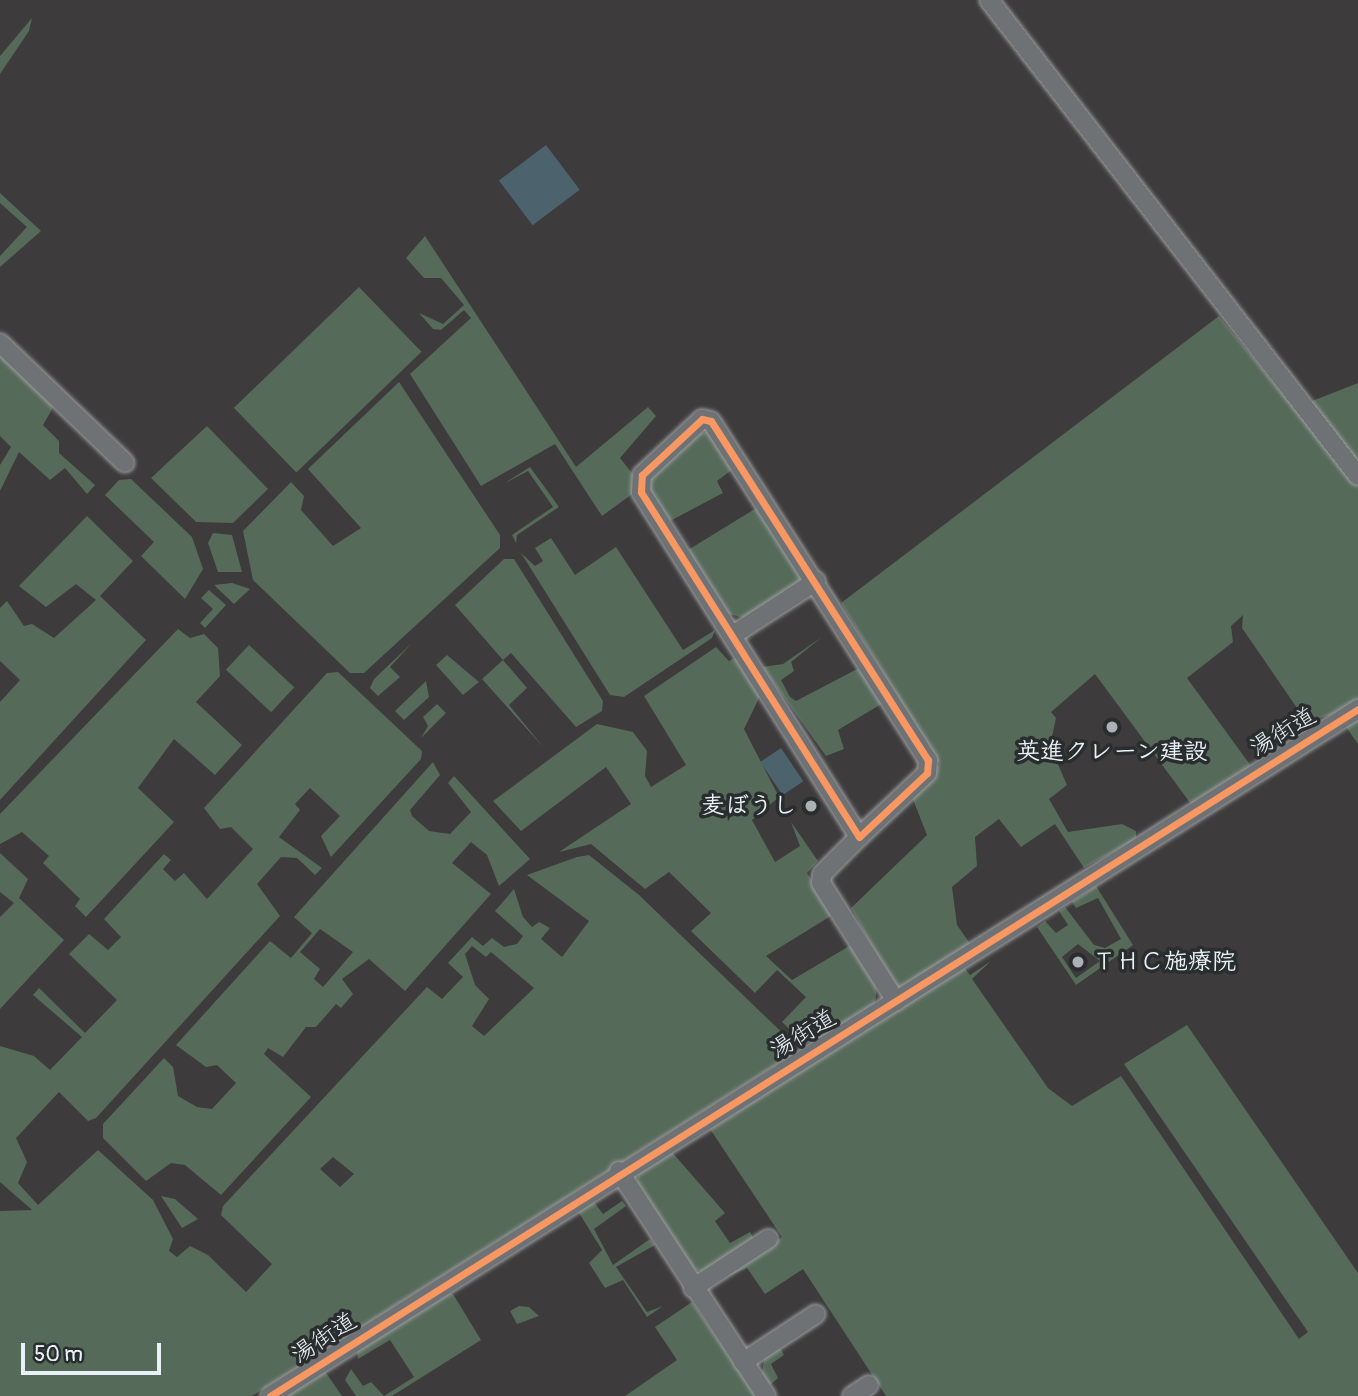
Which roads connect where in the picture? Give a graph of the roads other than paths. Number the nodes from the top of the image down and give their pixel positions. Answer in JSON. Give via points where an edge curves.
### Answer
{"nodes":[{"id":1,"x":989,"y":0,"type":"edge"},
{"id":2,"x":0,"y":343,"type":"edge"},
{"id":3,"x":125,"y":464,"type":"dead end"},
{"id":4,"x":1358,"y":476,"type":"edge"},
{"id":5,"x":816,"y":581,"type":"junction"},
{"id":6,"x":733,"y":635,"type":"junction"},
{"id":7,"x":1358,"y":709,"type":"edge"},
{"id":8,"x":859,"y":837,"type":"junction"},
{"id":9,"x":896,"y":1001,"type":"junction"},
{"id":10,"x":619,"y":1171,"type":"junction"},
{"id":11,"x":768,"y":1239,"type":"dead end"},
{"id":12,"x":694,"y":1288,"type":"junction"},
{"id":13,"x":816,"y":1314,"type":"dead end"},
{"id":14,"x":743,"y":1362,"type":"junction"},
{"id":15,"x":869,"y":1385,"type":"dead end"},
{"id":16,"x":270,"y":1396,"type":"edge"},
{"id":17,"x":766,"y":1396,"type":"edge"},
{"id":18,"x":852,"y":1396,"type":"edge"}],
"edges":[{"from":1,"to":4,"type":"street"},
{"from":2,"to":3,"type":"street"},
{"from":5,"to":6,"type":"street"},
{"from":5,"to":6,"type":"street","via":[[711,421],[702,419],[642,475],[641,492]]},
{"from":5,"to":8,"type":"street","via":[[928,760],[927,773]]},
{"from":6,"to":8,"type":"street"},
{"from":7,"to":9,"type":"street","name":"湯街道"},
{"from":8,"to":9,"type":"street","via":[[822,874],[821,883]]},
{"from":9,"to":10,"type":"street","name":"湯街道"},
{"from":10,"to":12,"type":"street"},
{"from":10,"to":16,"type":"street","name":"湯街道"},
{"from":11,"to":12,"type":"street"},
{"from":12,"to":14,"type":"street"},
{"from":13,"to":14,"type":"street"},
{"from":14,"to":17,"type":"street"},
{"from":15,"to":18,"type":"street"}]}
